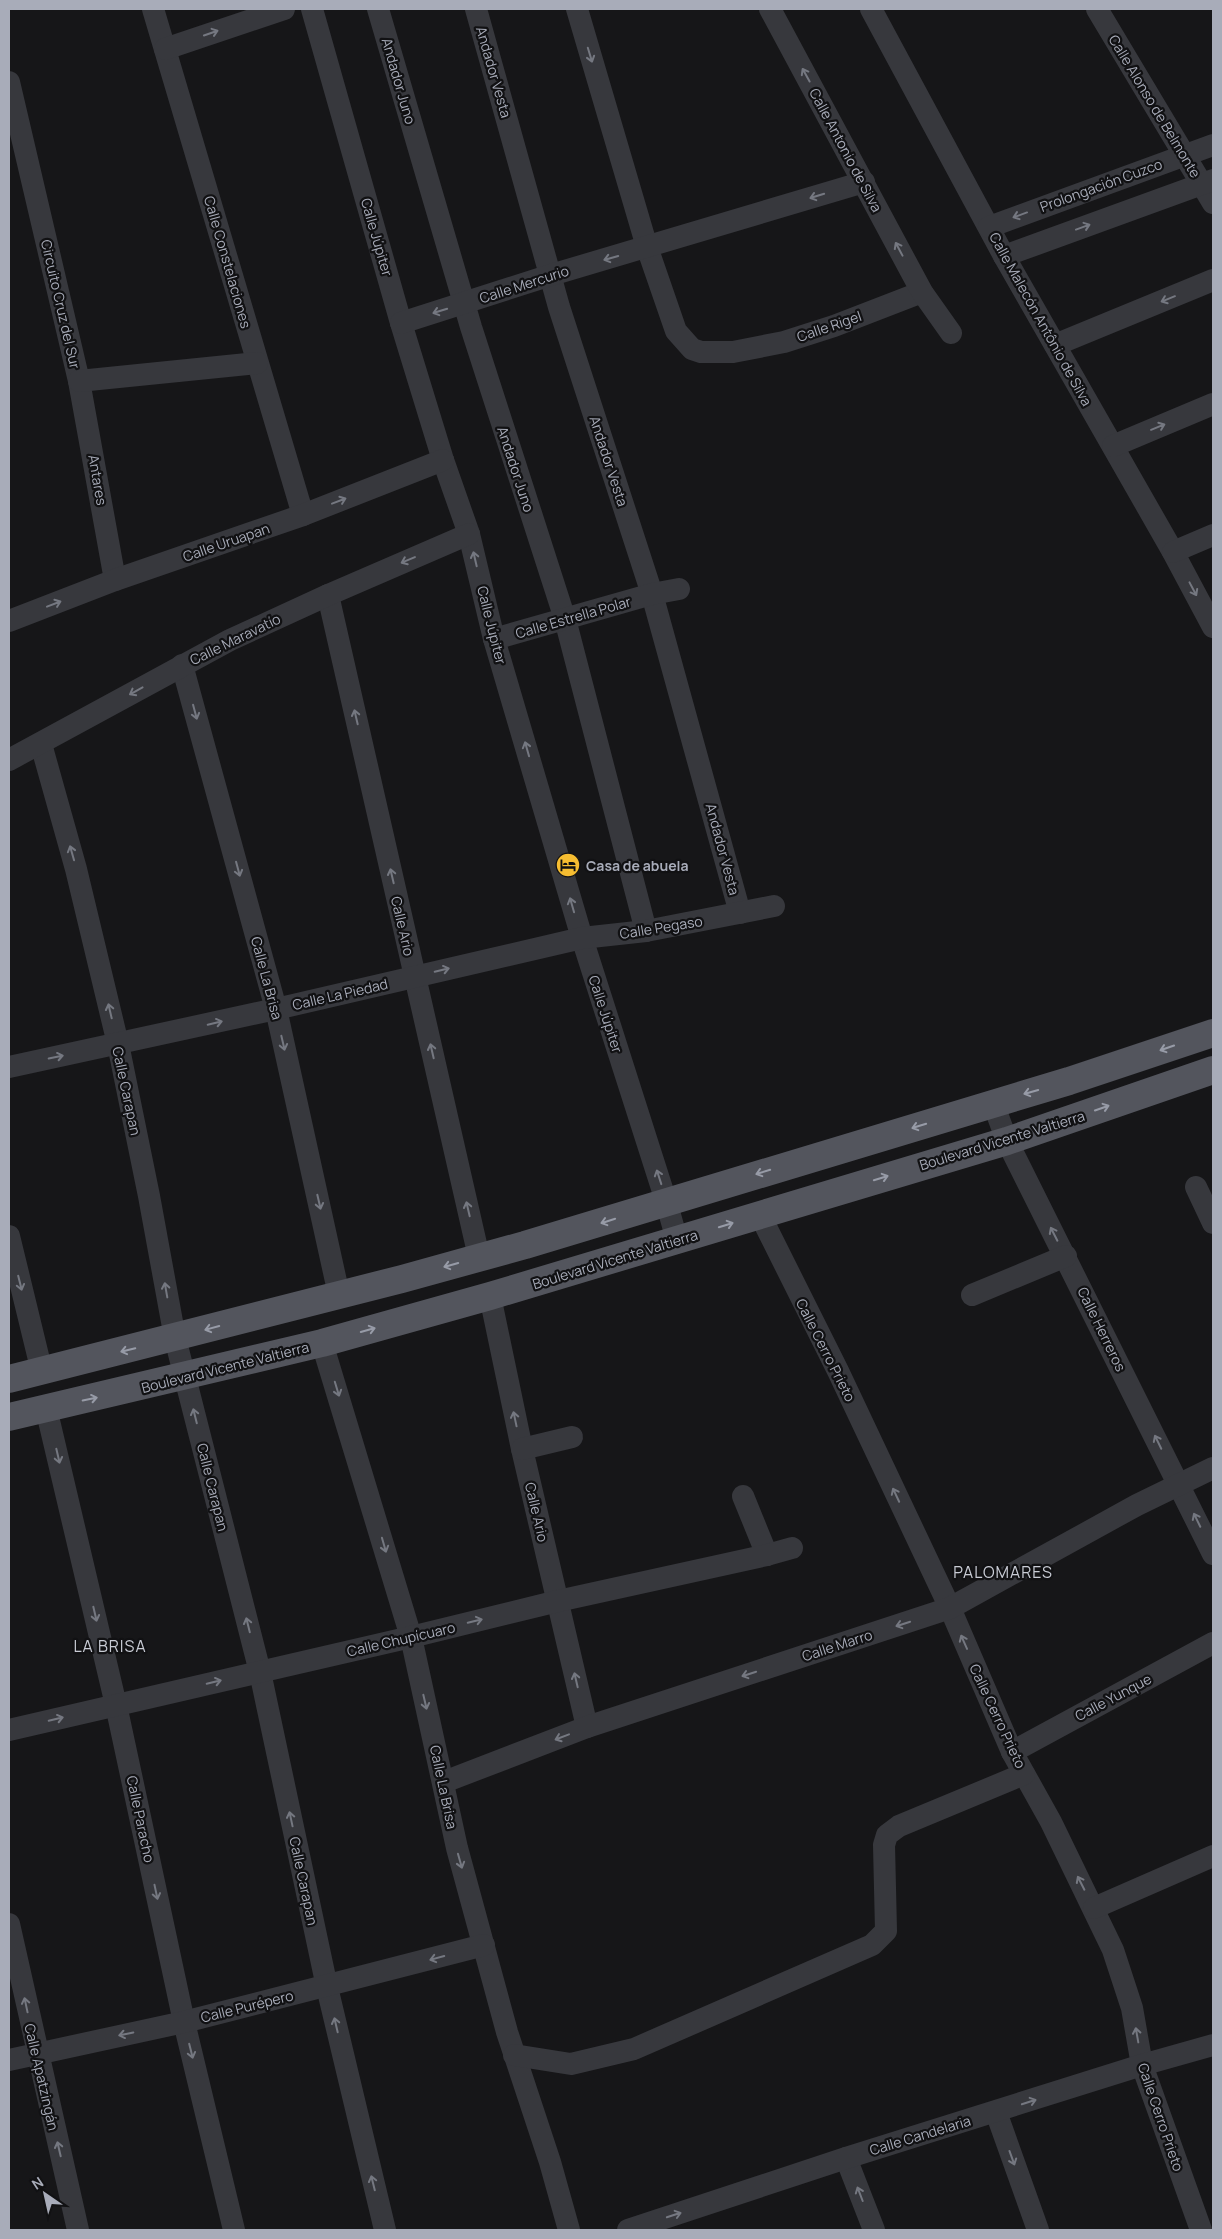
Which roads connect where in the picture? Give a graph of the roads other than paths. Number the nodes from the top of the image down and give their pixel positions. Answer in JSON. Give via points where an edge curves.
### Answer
{"nodes":[{"id":1,"x":153,"y":9,"type":"edge"},
{"id":2,"x":284,"y":9,"type":"edge"},
{"id":3,"x":312,"y":9,"type":"edge"},
{"id":4,"x":378,"y":9,"type":"edge"},
{"id":5,"x":476,"y":9,"type":"edge"},
{"id":6,"x":577,"y":9,"type":"edge"},
{"id":7,"x":770,"y":9,"type":"edge"},
{"id":8,"x":871,"y":9,"type":"edge"},
{"id":9,"x":1097,"y":9,"type":"edge"},
{"id":10,"x":165,"y":49,"type":"junction"},
{"id":11,"x":9,"y":82,"type":"edge"},
{"id":12,"x":1213,"y":144,"type":"edge"},
{"id":13,"x":1184,"y":154,"type":"junction"},
{"id":14,"x":864,"y":182,"type":"junction"},
{"id":15,"x":1208,"y":182,"type":"edge"},
{"id":16,"x":1213,"y":204,"type":"edge"},
{"id":17,"x":989,"y":226,"type":"junction"},
{"id":18,"x":647,"y":247,"type":"junction"},
{"id":19,"x":1004,"y":256,"type":"junction"},
{"id":20,"x":551,"y":275,"type":"junction"},
{"id":21,"x":1213,"y":280,"type":"edge"},
{"id":22,"x":922,"y":292,"type":"junction"},
{"id":23,"x":464,"y":304,"type":"junction"},
{"id":24,"x":401,"y":323,"type":"junction"},
{"id":25,"x":951,"y":334,"type":"dead end"},
{"id":26,"x":1055,"y":345,"type":"junction"},
{"id":27,"x":257,"y":364,"type":"junction"},
{"id":28,"x":79,"y":381,"type":"junction"},
{"id":29,"x":1213,"y":404,"type":"edge"},
{"id":30,"x":1113,"y":446,"type":"junction"},
{"id":31,"x":443,"y":460,"type":"junction"},
{"id":32,"x":303,"y":515,"type":"junction"},
{"id":33,"x":470,"y":534,"type":"junction"},
{"id":34,"x":1213,"y":535,"type":"edge"},
{"id":35,"x":1173,"y":552,"type":"junction"},
{"id":36,"x":115,"y":580,"type":"junction"},
{"id":37,"x":678,"y":589,"type":"dead end"},
{"id":38,"x":652,"y":594,"type":"junction"},
{"id":39,"x":328,"y":595,"type":"junction"},
{"id":40,"x":565,"y":619,"type":"junction"},
{"id":41,"x":9,"y":621,"type":"edge"},
{"id":42,"x":1213,"y":627,"type":"edge"},
{"id":43,"x":494,"y":639,"type":"junction"},
{"id":44,"x":182,"y":665,"type":"junction"},
{"id":45,"x":41,"y":744,"type":"junction"},
{"id":46,"x":9,"y":760,"type":"edge"},
{"id":47,"x":774,"y":906,"type":"dead end"},
{"id":48,"x":740,"y":913,"type":"junction"},
{"id":49,"x":646,"y":931,"type":"junction"},
{"id":50,"x":582,"y":938,"type":"junction"},
{"id":51,"x":415,"y":976,"type":"junction"},
{"id":52,"x":276,"y":1009,"type":"junction"},
{"id":53,"x":1213,"y":1032,"type":"edge"},
{"id":54,"x":118,"y":1044,"type":"junction"},
{"id":55,"x":9,"y":1067,"type":"edge"},
{"id":56,"x":1213,"y":1070,"type":"edge"},
{"id":57,"x":993,"y":1103,"type":"junction"},
{"id":58,"x":1007,"y":1141,"type":"junction"},
{"id":59,"x":1196,"y":1187,"type":"dead end"},
{"id":60,"x":666,"y":1201,"type":"junction"},
{"id":61,"x":760,"y":1215,"type":"junction"},
{"id":62,"x":1213,"y":1220,"type":"edge"},
{"id":63,"x":9,"y":1236,"type":"edge"},
{"id":64,"x":677,"y":1240,"type":"junction"},
{"id":65,"x":1066,"y":1256,"type":"junction"},
{"id":66,"x":479,"y":1257,"type":"junction"},
{"id":67,"x":339,"y":1295,"type":"junction"},
{"id":68,"x":972,"y":1295,"type":"dead end"},
{"id":69,"x":490,"y":1296,"type":"junction"},
{"id":70,"x":175,"y":1338,"type":"junction"},
{"id":71,"x":322,"y":1343,"type":"junction"},
{"id":72,"x":42,"y":1372,"type":"junction"},
{"id":73,"x":185,"y":1377,"type":"junction"},
{"id":74,"x":9,"y":1380,"type":"edge"},
{"id":75,"x":46,"y":1408,"type":"junction"},
{"id":76,"x":9,"y":1418,"type":"edge"},
{"id":77,"x":572,"y":1437,"type":"dead end"},
{"id":78,"x":522,"y":1449,"type":"junction"},
{"id":79,"x":1213,"y":1468,"type":"edge"},
{"id":80,"x":1180,"y":1486,"type":"junction"},
{"id":81,"x":743,"y":1496,"type":"dead end"},
{"id":82,"x":792,"y":1548,"type":"dead end"},
{"id":83,"x":1213,"y":1554,"type":"edge"},
{"id":84,"x":767,"y":1555,"type":"junction"},
{"id":85,"x":558,"y":1601,"type":"junction"},
{"id":86,"x":950,"y":1608,"type":"junction"},
{"id":87,"x":411,"y":1637,"type":"junction"},
{"id":88,"x":1213,"y":1643,"type":"edge"},
{"id":89,"x":260,"y":1672,"type":"junction"},
{"id":90,"x":116,"y":1705,"type":"junction"},
{"id":91,"x":587,"y":1727,"type":"junction"},
{"id":92,"x":9,"y":1730,"type":"edge"},
{"id":93,"x":1012,"y":1752,"type":"junction"},
{"id":94,"x":1024,"y":1774,"type":"junction"},
{"id":95,"x":444,"y":1782,"type":"junction"},
{"id":96,"x":1213,"y":1856,"type":"edge"},
{"id":97,"x":1094,"y":1908,"type":"junction"},
{"id":98,"x":9,"y":1924,"type":"edge"},
{"id":99,"x":484,"y":1945,"type":"junction"},
{"id":100,"x":326,"y":1987,"type":"junction"},
{"id":101,"x":184,"y":2022,"type":"junction"},
{"id":102,"x":1213,"y":2045,"type":"edge"},
{"id":103,"x":36,"y":2053,"type":"junction"},
{"id":104,"x":514,"y":2055,"type":"junction"},
{"id":105,"x":9,"y":2060,"type":"edge"},
{"id":106,"x":1142,"y":2065,"type":"junction"},
{"id":107,"x":996,"y":2112,"type":"junction"},
{"id":108,"x":846,"y":2158,"type":"junction"},
{"id":109,"x":78,"y":2230,"type":"edge"},
{"id":110,"x":234,"y":2230,"type":"edge"},
{"id":111,"x":385,"y":2230,"type":"edge"},
{"id":112,"x":569,"y":2230,"type":"edge"},
{"id":113,"x":628,"y":2230,"type":"edge"},
{"id":114,"x":874,"y":2230,"type":"edge"},
{"id":115,"x":1038,"y":2230,"type":"edge"},
{"id":116,"x":1201,"y":2230,"type":"edge"}],
"edges":[{"from":1,"to":10,"type":"street","name":"Calle Constelaciones"},
{"from":10,"to":2,"type":"street","one_way":true},
{"from":3,"to":24,"type":"street","name":"Calle Júpiter"},
{"from":4,"to":23,"type":"street","name":"Andador Juno"},
{"from":5,"to":20,"type":"street","name":"Andador Vesta"},
{"from":6,"to":18,"type":"street","one_way":true},
{"from":14,"to":7,"type":"street","name":"Calle Antonio de Silva","one_way":true},
{"from":8,"to":17,"type":"street","name":"Calle Malecón Antônio de Silva"},
{"from":9,"to":13,"type":"street","name":"Calle Alonso de Belmonte"},
{"from":10,"to":27,"type":"street","name":"Calle Constelaciones"},
{"from":11,"to":28,"type":"street","name":"Circuito Cruz del Sur"},
{"from":12,"to":13,"type":"street","name":"Prolongación Cuzco"},
{"from":13,"to":15,"type":"street","name":"Calle Alonso de Belmonte"},
{"from":13,"to":17,"type":"street","name":"Prolongación Cuzco","one_way":true},
{"from":14,"to":18,"type":"street","name":"Calle Mercurio","one_way":true},
{"from":22,"to":14,"type":"street","name":"Calle Antonio de Silva","one_way":true},
{"from":15,"to":16,"type":"street","name":"Calle Alonso de Belmonte"},
{"from":19,"to":15,"type":"street","one_way":true},
{"from":17,"to":19,"type":"street","name":"Calle Malecón Antônio de Silva"},
{"from":18,"to":20,"type":"street","name":"Calle Mercurio","one_way":true},
{"from":18,"to":22,"type":"street","name":"Calle Rigel","via":[[676,331],[692,348],[701,352],[734,352],[784,342]]},
{"from":19,"to":26,"type":"street","name":"Calle Malecón Antônio de Silva"},
{"from":20,"to":23,"type":"street","name":"Calle Mercurio"},
{"from":20,"to":38,"type":"street","name":"Andador Vesta"},
{"from":21,"to":26,"type":"street","one_way":true},
{"from":22,"to":25,"type":"street","name":"Calle Antonio de Silva"},
{"from":23,"to":24,"type":"street","name":"Calle Mercurio","one_way":true},
{"from":23,"to":40,"type":"street","name":"Andador Juno"},
{"from":24,"to":31,"type":"street","name":"Calle Júpiter"},
{"from":26,"to":30,"type":"street","name":"Calle Malecón Antônio de Silva"},
{"from":27,"to":28,"type":"street","name":"Circuito Cruz del Sur"},
{"from":27,"to":32,"type":"street","name":"Calle Constelaciones"},
{"from":28,"to":36,"type":"street","name":"Antares"},
{"from":30,"to":29,"type":"street","one_way":true},
{"from":30,"to":35,"type":"street","name":"Calle Malecón Antônio de Silva"},
{"from":32,"to":31,"type":"street","name":"Calle Uruapan","one_way":true},
{"from":31,"to":33,"type":"street","name":"Calle Júpiter"},
{"from":32,"to":36,"type":"street","name":"Calle Uruapan"},
{"from":33,"to":39,"type":"street","name":"Calle Maravatío","one_way":true},
{"from":43,"to":33,"type":"street","name":"Calle Júpiter","one_way":true},
{"from":34,"to":35,"type":"street"},
{"from":35,"to":42,"type":"street","name":"Calle Malecón Antônio de Silva","one_way":true},
{"from":41,"to":36,"type":"street","name":"Calle Uruapan","one_way":true},
{"from":37,"to":38,"type":"street","name":"Calle Estrella Polar"},
{"from":38,"to":40,"type":"street","name":"Calle Estrella Polar"},
{"from":38,"to":48,"type":"street","name":"Andador Vesta"},
{"from":39,"to":44,"type":"street","name":"Calle Maravatío"},
{"from":51,"to":39,"type":"street","name":"Calle Ario","one_way":true},
{"from":40,"to":43,"type":"street","name":"Calle Estrella Polar"},
{"from":40,"to":49,"type":"street","name":"Andador Juno"},
{"from":50,"to":43,"type":"street","name":"Calle Júpiter","one_way":true},
{"from":44,"to":45,"type":"street","name":"Calle Maravatío","one_way":true},
{"from":44,"to":52,"type":"street","name":"Calle La Brisa","one_way":true},
{"from":45,"to":46,"type":"street","name":"Calle Maravatío"},
{"from":54,"to":45,"type":"street","name":"Calle Carapan","one_way":true,"via":[[76,869]]},
{"from":47,"to":48,"type":"street","name":"Calle Pegaso"},
{"from":48,"to":49,"type":"street","name":"Calle Pegaso"},
{"from":49,"to":50,"type":"street","name":"Calle Pegaso"},
{"from":51,"to":50,"type":"street","name":"Calle La Piedad","one_way":true},
{"from":60,"to":50,"type":"street","name":"Calle Júpiter","one_way":true},
{"from":51,"to":52,"type":"street","name":"Calle La Piedad"},
{"from":66,"to":51,"type":"street","name":"Calle Ario","one_way":true},
{"from":54,"to":52,"type":"street","name":"Calle La Piedad","one_way":true},
{"from":52,"to":67,"type":"street","name":"Calle La Brisa","one_way":true},
{"from":53,"to":57,"type":"main road","one_way":true},
{"from":55,"to":54,"type":"street","name":"Calle La Piedad","one_way":true},
{"from":70,"to":54,"type":"street","name":"Calle Carapan","one_way":true},
{"from":58,"to":56,"type":"main road","name":"Boulevard Vicente Valtierra","one_way":true},
{"from":57,"to":58,"type":"street","name":"Calle Herreros"},
{"from":57,"to":60,"type":"main road","one_way":true},
{"from":61,"to":58,"type":"main road","name":"Boulevard Vicente Valtierra","one_way":true},
{"from":65,"to":58,"type":"street","name":"Calle Herreros","one_way":true},
{"from":59,"to":62,"type":"street"},
{"from":60,"to":64,"type":"street","name":"Calle Júpiter"},
{"from":60,"to":66,"type":"main road","one_way":true,"via":[[592,1226]]},
{"from":64,"to":61,"type":"main road","name":"Boulevard Vicente Valtierra","one_way":true},
{"from":86,"to":61,"type":"street","name":"Calle Cerro Prieto","one_way":true},
{"from":63,"to":72,"type":"street","one_way":true},
{"from":64,"to":69,"type":"main road","name":"Boulevard Vicente Valtierra"},
{"from":65,"to":68,"type":"street"},
{"from":80,"to":65,"type":"street","name":"Calle Herreros","one_way":true},
{"from":66,"to":67,"type":"main road","one_way":true},
{"from":67,"to":70,"type":"main road","one_way":true},
{"from":71,"to":69,"type":"main road","name":"Boulevard Vicente Valtierra","one_way":true},
{"from":78,"to":69,"type":"street","name":"Calle Ario","one_way":true},
{"from":70,"to":72,"type":"main road","one_way":true},
{"from":70,"to":73,"type":"street","name":"Calle Carapan"},
{"from":71,"to":73,"type":"main road","name":"Boulevard Vicente Valtierra"},
{"from":71,"to":87,"type":"street","name":"Calle La Brisa","one_way":true},
{"from":72,"to":74,"type":"main road"},
{"from":75,"to":73,"type":"main road","name":"Boulevard Vicente Valtierra","one_way":true},
{"from":89,"to":73,"type":"street","name":"Calle Carapan","one_way":true},
{"from":75,"to":76,"type":"main road","name":"Boulevard Vicente Valtierra"},
{"from":75,"to":90,"type":"street","name":"Calle Paracho","one_way":true},
{"from":77,"to":78,"type":"street"},
{"from":78,"to":85,"type":"street","name":"Calle Ario"},
{"from":79,"to":80,"type":"street","name":"Calle Marro"},
{"from":83,"to":80,"type":"street","name":"Calle Herreros","one_way":true},
{"from":80,"to":86,"type":"street","name":"Calle Marro","via":[[1137,1505]]},
{"from":81,"to":84,"type":"street"},
{"from":82,"to":84,"type":"street","name":"Calle Chupícuaro"},
{"from":84,"to":85,"type":"street","name":"Calle Chupícuaro"},
{"from":87,"to":85,"type":"street","name":"Calle Chupícuaro","one_way":true},
{"from":91,"to":85,"type":"street","name":"Calle Ario","one_way":true},
{"from":86,"to":91,"type":"street","name":"Calle Marro","one_way":true},
{"from":93,"to":86,"type":"street","name":"Calle Cerro Prieto","one_way":true},
{"from":87,"to":89,"type":"street","name":"Calle Chupícuaro"},
{"from":87,"to":95,"type":"street","name":"Calle La Brisa","one_way":true},
{"from":88,"to":93,"type":"street","name":"Calle Yunque"},
{"from":90,"to":89,"type":"street","name":"Calle Chupícuaro","one_way":true},
{"from":100,"to":89,"type":"street","name":"Calle Carapan","one_way":true},
{"from":92,"to":90,"type":"street","name":"Calle Chupícuaro","one_way":true},
{"from":90,"to":101,"type":"street","name":"Calle Paracho","one_way":true},
{"from":91,"to":95,"type":"street","name":"Calle Marro","one_way":true},
{"from":93,"to":94,"type":"street","name":"Calle Cerro Prieto"},
{"from":97,"to":94,"type":"street","name":"Calle Cerro Prieto","one_way":true},
{"from":94,"to":104,"type":"street","via":[[899,1826],[887,1835],[884,1845],[886,1931],[872,1945],[634,2050],[571,2064]]},
{"from":95,"to":99,"type":"street","name":"Calle La Brisa","one_way":true,"via":[[457,1848]]},
{"from":96,"to":97,"type":"street"},
{"from":106,"to":97,"type":"street","name":"Calle Cerro Prieto","one_way":true,"via":[[1132,2008],[1113,1950]]},
{"from":103,"to":98,"type":"street","name":"Calle Apatzingán","one_way":true},
{"from":99,"to":100,"type":"street","name":"Calle Purépero","one_way":true},
{"from":99,"to":104,"type":"street","name":"Calle La Brisa"},
{"from":100,"to":101,"type":"street","name":"Calle Purépero"},
{"from":111,"to":100,"type":"street","name":"Calle Carapan","one_way":true},
{"from":101,"to":103,"type":"street","name":"Calle Purépero","one_way":true},
{"from":101,"to":110,"type":"street","name":"Calle Paracho","one_way":true},
{"from":102,"to":106,"type":"street","name":"Calle Candelaria"},
{"from":103,"to":105,"type":"street","name":"Calle Purépero"},
{"from":109,"to":103,"type":"street","name":"Calle Apatzingán","one_way":true},
{"from":104,"to":112,"type":"street","name":"Calle La Brisa"},
{"from":107,"to":106,"type":"street","name":"Calle Candelaria","one_way":true},
{"from":106,"to":116,"type":"street","name":"Calle Cerro Prieto"},
{"from":107,"to":108,"type":"street","name":"Calle Candelaria"},
{"from":107,"to":115,"type":"street","one_way":true},
{"from":113,"to":108,"type":"street","name":"Calle Candelaria","one_way":true},
{"from":114,"to":108,"type":"street","one_way":true}]}
